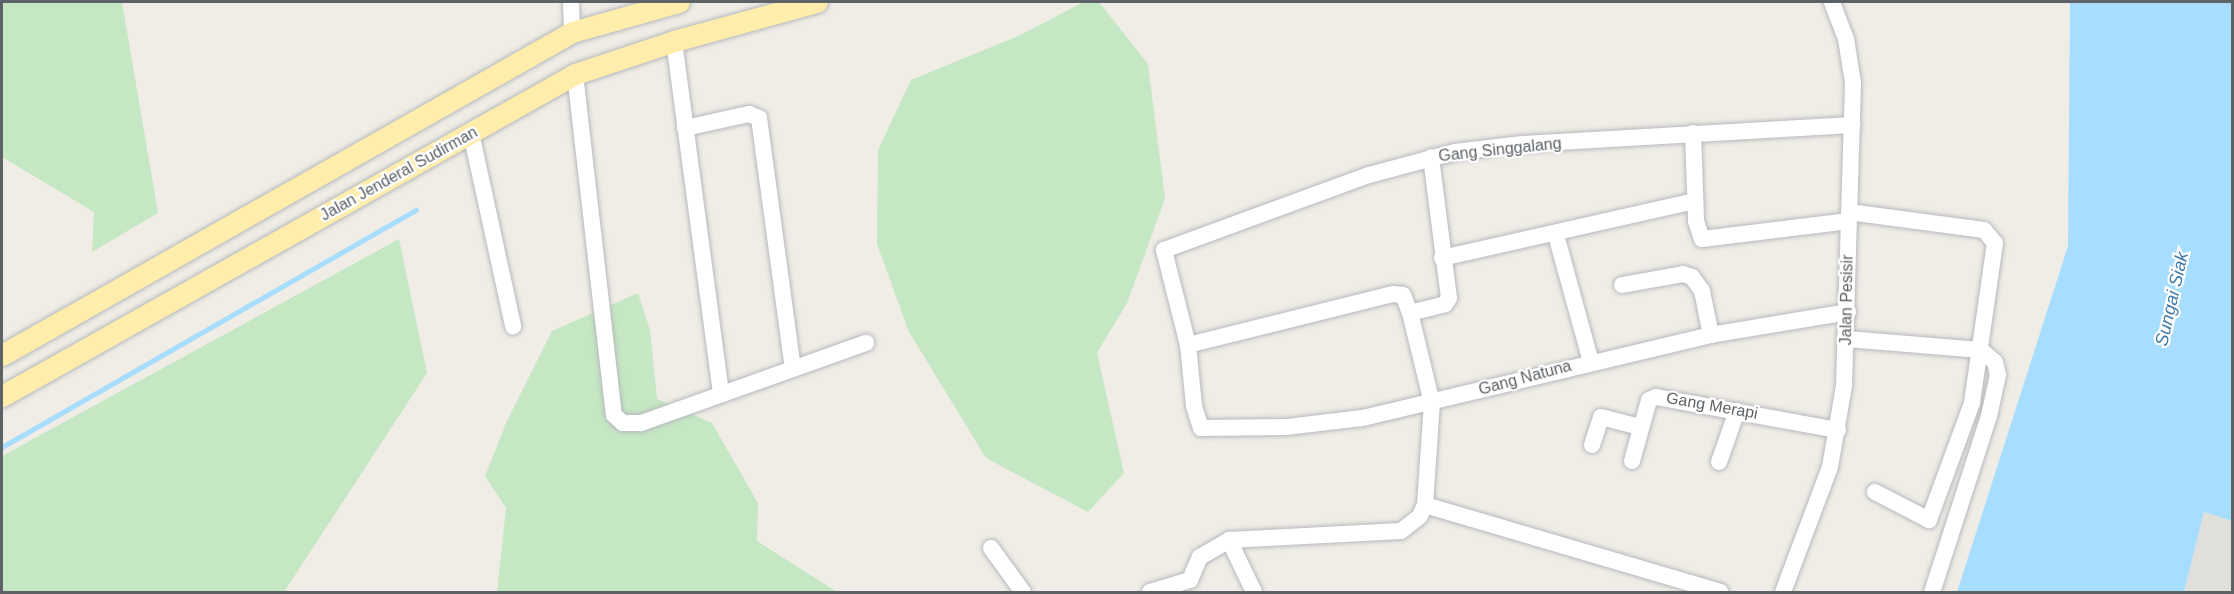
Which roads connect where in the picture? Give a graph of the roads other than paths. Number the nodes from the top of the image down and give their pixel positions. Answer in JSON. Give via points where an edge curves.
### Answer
{"nodes":[{"id":1,"x":571,"y":2,"type":"edge"},
{"id":2,"x":680,"y":2,"type":"edge"},
{"id":3,"x":817,"y":2,"type":"edge"},
{"id":4,"x":1832,"y":2,"type":"edge"},
{"id":5,"x":572,"y":32,"type":"junction"},
{"id":6,"x":674,"y":41,"type":"junction"},
{"id":7,"x":575,"y":74,"type":"junction"},
{"id":8,"x":1852,"y":125,"type":"junction"},
{"id":9,"x":685,"y":128,"type":"junction"},
{"id":10,"x":471,"y":133,"type":"junction"},
{"id":11,"x":1693,"y":133,"type":"junction"},
{"id":12,"x":1431,"y":157,"type":"junction"},
{"id":13,"x":1695,"y":201,"type":"junction"},
{"id":14,"x":1849,"y":216,"type":"junction"},
{"id":15,"x":1556,"y":235,"type":"junction"},
{"id":16,"x":1442,"y":258,"type":"junction"},
{"id":17,"x":1622,"y":285,"type":"dead end"},
{"id":18,"x":1848,"y":312,"type":"junction"},
{"id":19,"x":1410,"y":313,"type":"junction"},
{"id":20,"x":513,"y":326,"type":"dead end"},
{"id":21,"x":1711,"y":335,"type":"junction"},
{"id":22,"x":1847,"y":339,"type":"junction"},
{"id":23,"x":866,"y":343,"type":"dead end"},
{"id":24,"x":1188,"y":345,"type":"junction"},
{"id":25,"x":1981,"y":350,"type":"junction"},
{"id":26,"x":2,"y":355,"type":"edge"},
{"id":27,"x":1591,"y":362,"type":"junction"},
{"id":28,"x":793,"y":369,"type":"junction"},
{"id":29,"x":721,"y":394,"type":"junction"},
{"id":30,"x":2,"y":396,"type":"edge"},
{"id":31,"x":1431,"y":403,"type":"junction"},
{"id":32,"x":1737,"y":411,"type":"junction"},
{"id":33,"x":1640,"y":427,"type":"junction"},
{"id":34,"x":1838,"y":430,"type":"junction"},
{"id":35,"x":1592,"y":445,"type":"dead end"},
{"id":36,"x":1632,"y":460,"type":"dead end"},
{"id":37,"x":1719,"y":462,"type":"dead end"},
{"id":38,"x":1875,"y":492,"type":"dead end"},
{"id":39,"x":1425,"y":505,"type":"junction"},
{"id":40,"x":1229,"y":540,"type":"junction"},
{"id":41,"x":991,"y":548,"type":"dead end"},
{"id":42,"x":1023,"y":592,"type":"edge"},
{"id":43,"x":1150,"y":592,"type":"edge"},
{"id":44,"x":1254,"y":592,"type":"edge"},
{"id":45,"x":1720,"y":592,"type":"edge"},
{"id":46,"x":1783,"y":592,"type":"edge"},
{"id":47,"x":1932,"y":592,"type":"edge"}],
"edges":[{"from":1,"to":5,"type":"street"},
{"from":2,"to":5,"type":"main road"},
{"from":3,"to":6,"type":"main road","name":"Jalan Jenderal Sudirman"},
{"from":4,"to":8,"type":"street","name":"Jalan Pesisir","via":[[1852,63]]},
{"from":5,"to":26,"type":"main road"},
{"from":6,"to":7,"type":"main road","name":"Jalan Jenderal Sudirman"},
{"from":6,"to":9,"type":"street"},
{"from":7,"to":10,"type":"main road","name":"Jalan Jenderal Sudirman"},
{"from":7,"to":29,"type":"street","via":[[614,414],[623,423],[641,423]]},
{"from":8,"to":11,"type":"street","name":"Gang Singgalang"},
{"from":8,"to":14,"type":"street","name":"Jalan Pesisir"},
{"from":9,"to":28,"type":"street","via":[[748,114],[759,118]]},
{"from":9,"to":29,"type":"street"},
{"from":10,"to":20,"type":"street"},
{"from":10,"to":30,"type":"main road","name":"Jalan Jenderal Sudirman"},
{"from":11,"to":12,"type":"street","name":"Gang Singgalang","via":[[1523,144]]},
{"from":11,"to":13,"type":"street"},
{"from":12,"to":16,"type":"street"},
{"from":12,"to":24,"type":"street","name":"Gang Singgalang","via":[[1369,175],[1164,250]]},
{"from":13,"to":14,"type":"street","via":[[1697,232],[1707,241]]},
{"from":13,"to":15,"type":"street"},
{"from":14,"to":18,"type":"street","name":"Jalan Pesisir"},
{"from":14,"to":25,"type":"street","via":[[1990,234],[1995,247]]},
{"from":15,"to":16,"type":"street"},
{"from":15,"to":27,"type":"street"},
{"from":16,"to":19,"type":"street","via":[[1448,300]]},
{"from":17,"to":21,"type":"street","via":[[1683,274],[1692,277],[1702,291]]},
{"from":18,"to":21,"type":"street","name":"Gang Natuna"},
{"from":18,"to":22,"type":"street","name":"Jalan Pesisir"},
{"from":19,"to":24,"type":"street","via":[[1403,295],[1393,294]]},
{"from":19,"to":31,"type":"street"},
{"from":21,"to":27,"type":"street","name":"Gang Natuna"},
{"from":22,"to":25,"type":"street"},
{"from":22,"to":34,"type":"street","name":"Jalan Pesisir"},
{"from":23,"to":28,"type":"street"},
{"from":24,"to":31,"type":"street","name":"Gang Natuna","via":[[1194,406],[1201,428],[1286,427],[1362,418]]},
{"from":25,"to":38,"type":"street","via":[[1972,403],[1929,520]]},
{"from":25,"to":47,"type":"street","via":[[1995,362],[1995,393]]},
{"from":27,"to":31,"type":"street","name":"Gang Natuna"},
{"from":28,"to":29,"type":"street"},
{"from":31,"to":39,"type":"street"},
{"from":32,"to":33,"type":"street","name":"Gang Merapi","via":[[1656,397],[1649,400]]},
{"from":32,"to":34,"type":"street","name":"Gang Merapi"},
{"from":32,"to":37,"type":"street"},
{"from":33,"to":35,"type":"street","via":[[1601,417]]},
{"from":33,"to":36,"type":"street","name":"Gang Merapi"},
{"from":34,"to":46,"type":"street","name":"Jalan Pesisir","via":[[1822,490]]},
{"from":39,"to":40,"type":"street","via":[[1413,525],[1401,531]]},
{"from":39,"to":45,"type":"street"},
{"from":40,"to":43,"type":"street","via":[[1200,557],[1190,580]]},
{"from":40,"to":44,"type":"street"},
{"from":41,"to":42,"type":"street"}]}
